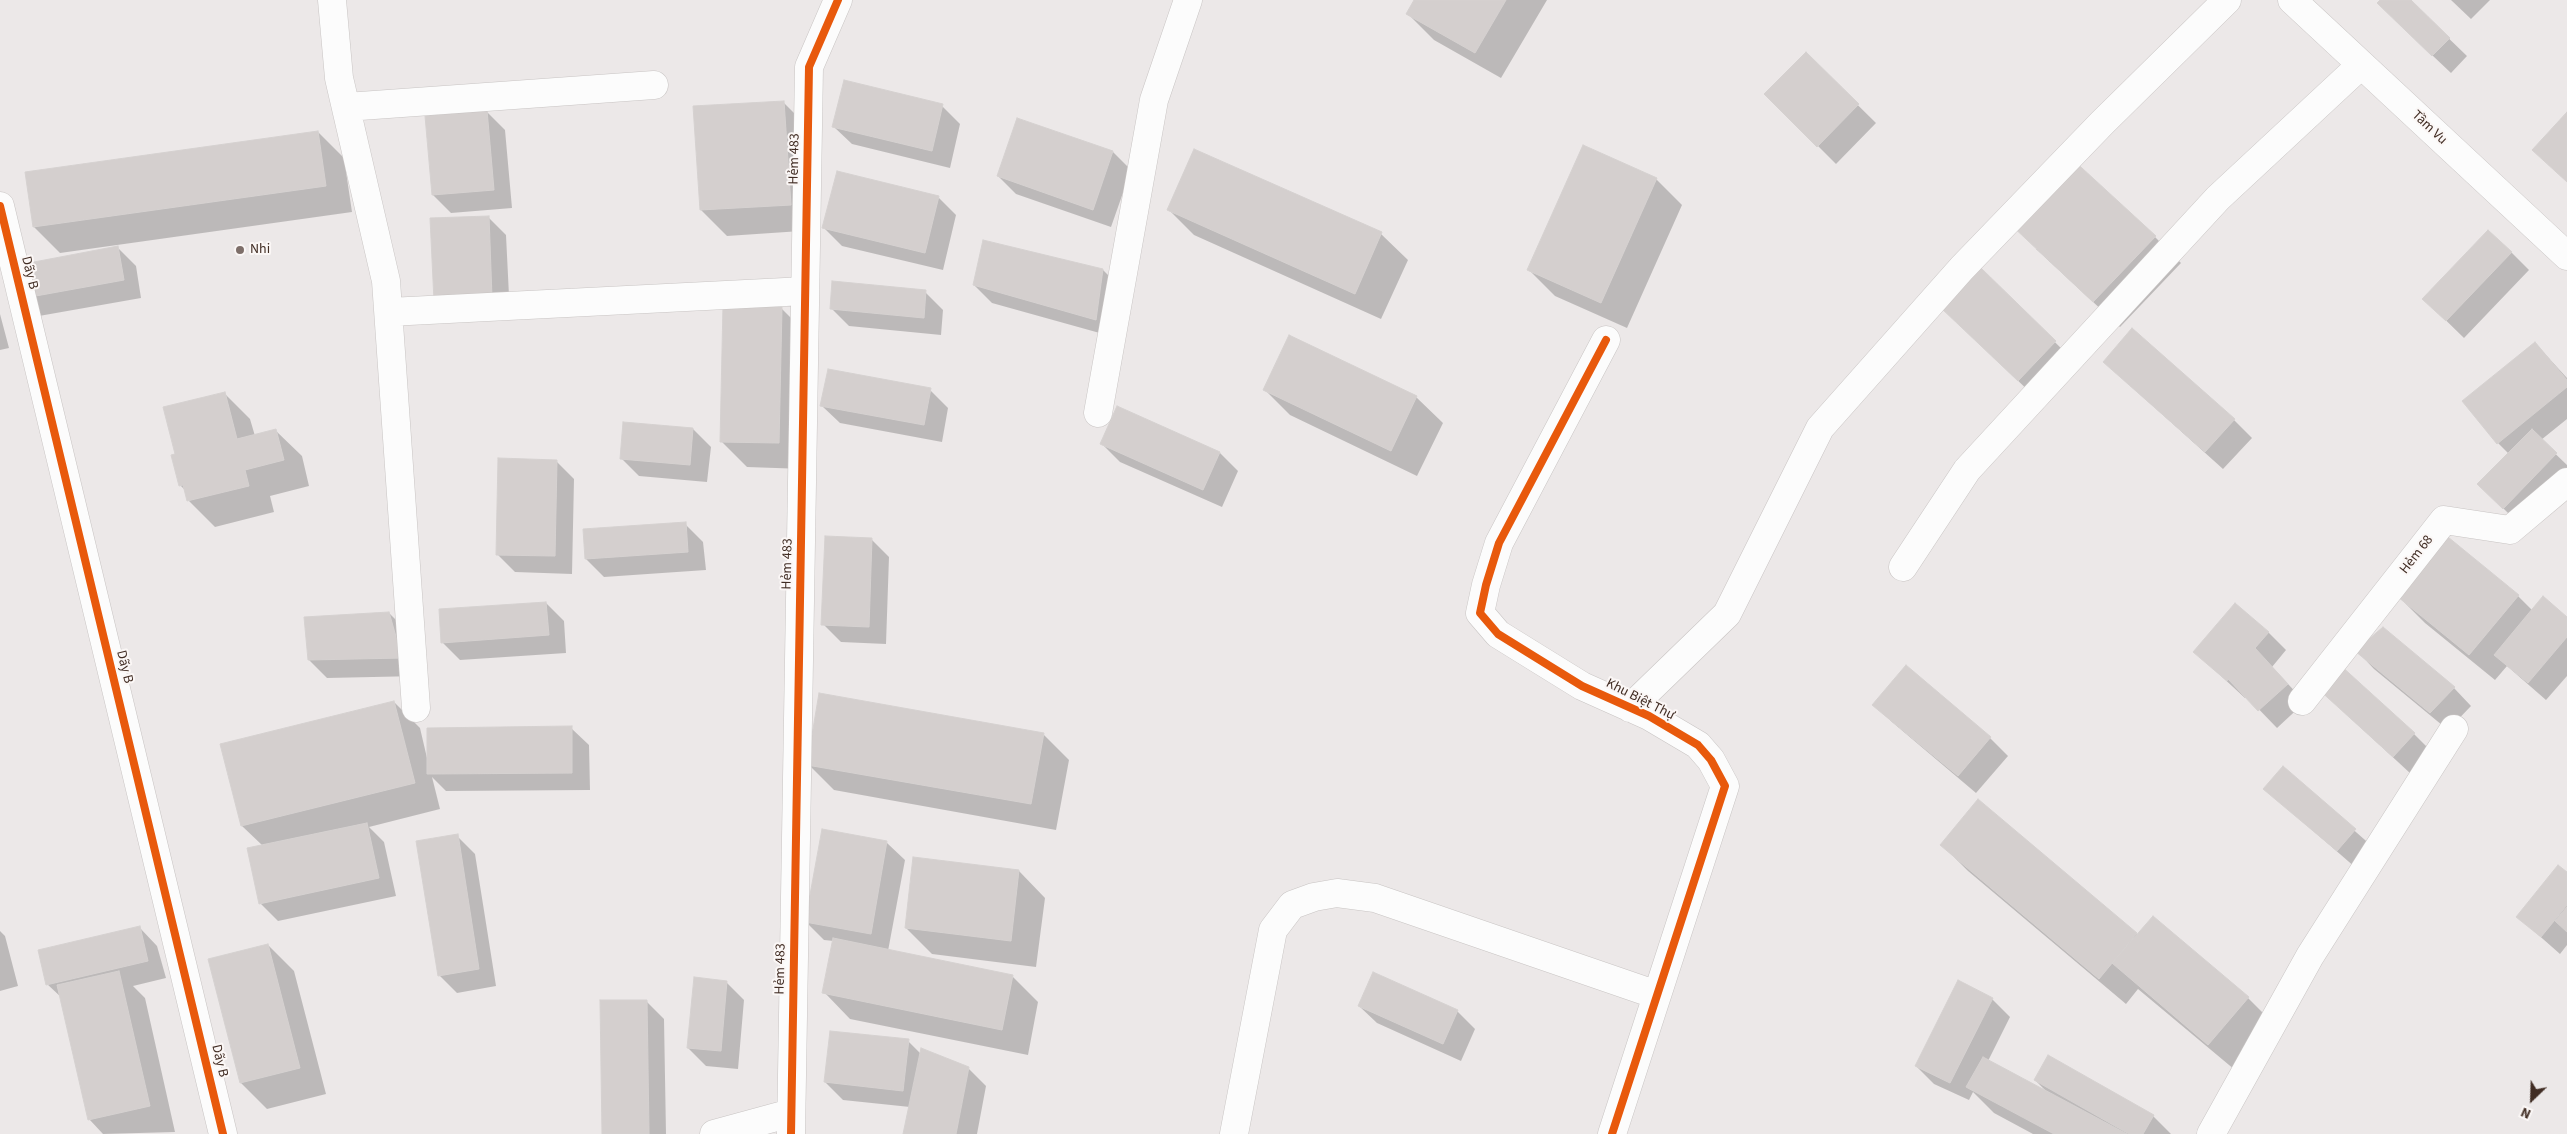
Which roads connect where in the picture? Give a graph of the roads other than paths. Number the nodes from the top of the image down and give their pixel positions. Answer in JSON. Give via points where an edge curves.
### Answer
{"nodes":[{"id":1,"x":332,"y":0,"type":"edge"},
{"id":2,"x":838,"y":0,"type":"edge"},
{"id":3,"x":1188,"y":0,"type":"edge"},
{"id":4,"x":2227,"y":0,"type":"edge"},
{"id":5,"x":2292,"y":0,"type":"edge"},
{"id":6,"x":2361,"y":65,"type":"junction"},
{"id":7,"x":654,"y":85,"type":"dead end"},
{"id":8,"x":346,"y":107,"type":"junction"},
{"id":9,"x":0,"y":206,"type":"edge"},
{"id":10,"x":2567,"y":256,"type":"edge"},
{"id":11,"x":805,"y":291,"type":"junction"},
{"id":12,"x":389,"y":312,"type":"junction"},
{"id":13,"x":1606,"y":340,"type":"dead end"},
{"id":14,"x":1098,"y":413,"type":"dead end"},
{"id":15,"x":2567,"y":482,"type":"edge"},
{"id":16,"x":1903,"y":568,"type":"dead end"},
{"id":17,"x":2302,"y":701,"type":"dead end"},
{"id":18,"x":416,"y":708,"type":"dead end"},
{"id":19,"x":1630,"y":708,"type":"junction"},
{"id":20,"x":2454,"y":730,"type":"dead end"},
{"id":21,"x":1657,"y":995,"type":"junction"},
{"id":22,"x":791,"y":1123,"type":"edge"},
{"id":23,"x":223,"y":1134,"type":"edge"},
{"id":24,"x":714,"y":1134,"type":"edge"},
{"id":25,"x":1234,"y":1134,"type":"edge"},
{"id":26,"x":1612,"y":1134,"type":"edge"},
{"id":27,"x":2211,"y":1134,"type":"edge"}],
"edges":[{"from":1,"to":8,"type":"street","via":[[339,78]]},
{"from":2,"to":11,"type":"street","name":"Hẻm 483","via":[[809,67]]},
{"from":3,"to":14,"type":"street","via":[[1154,100]]},
{"from":4,"to":19,"type":"street","via":[[1962,268],[1820,428],[1727,614]]},
{"from":5,"to":6,"type":"street","name":"Tầm Vu"},
{"from":6,"to":10,"type":"street","name":"Tầm Vu"},
{"from":6,"to":16,"type":"street","via":[[2218,198],[1967,470]]},
{"from":7,"to":8,"type":"street"},
{"from":8,"to":12,"type":"street","via":[[386,281]]},
{"from":9,"to":23,"type":"street","name":"Dãy B"},
{"from":11,"to":12,"type":"street"},
{"from":11,"to":22,"type":"street","name":"Hẻm 483"},
{"from":12,"to":18,"type":"street"},
{"from":13,"to":19,"type":"street","name":"Khu Biệt Thự","via":[[1499,544],[1480,613],[1498,634],[1582,686]]},
{"from":15,"to":17,"type":"street","name":"Hẻm 68","via":[[2510,530],[2444,520]]},
{"from":19,"to":21,"type":"street","name":"Khu Biệt Thự","via":[[1698,745],[1711,760],[1725,786]]},
{"from":20,"to":27,"type":"street","via":[[2310,956]]},
{"from":21,"to":25,"type":"street","via":[[1375,898],[1337,893],[1314,897],[1292,905],[1273,930]]},
{"from":21,"to":26,"type":"street","name":"Khu Biệt Thự"},
{"from":22,"to":24,"type":"street"}]}
